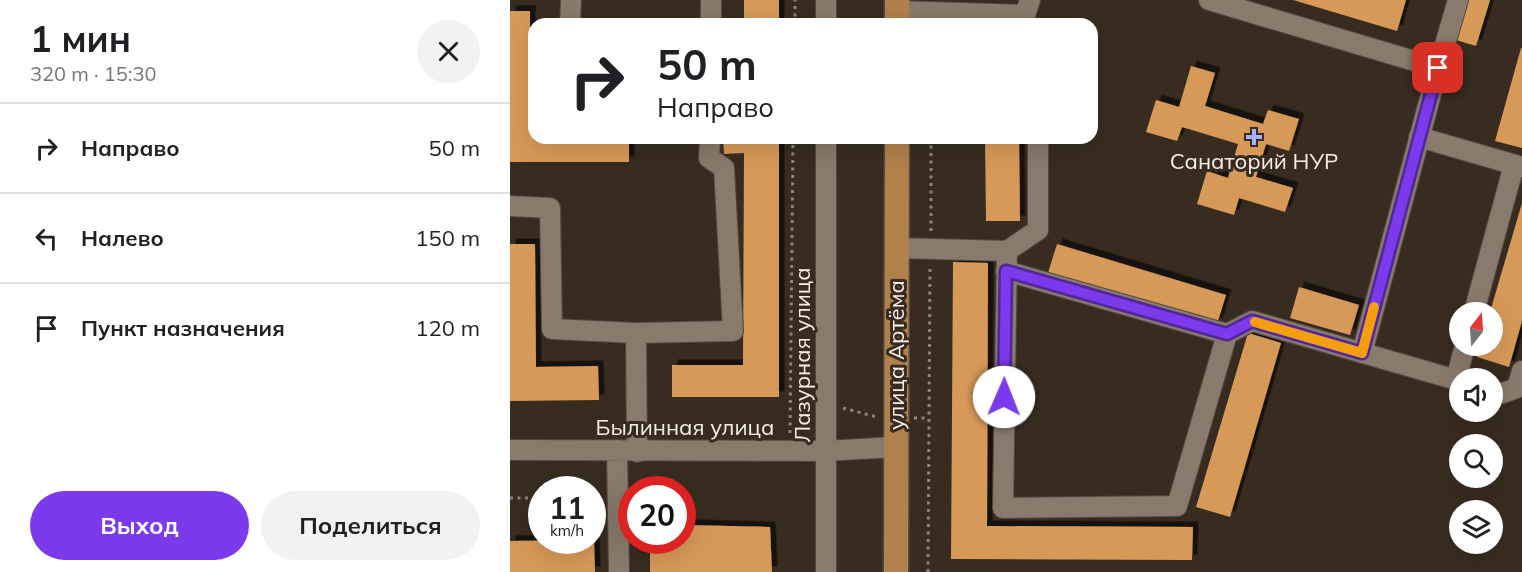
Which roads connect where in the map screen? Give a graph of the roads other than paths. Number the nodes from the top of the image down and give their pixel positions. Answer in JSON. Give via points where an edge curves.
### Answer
{"nodes":[{"id":1,"x":571,"y":0,"type":"edge"},
{"id":2,"x":711,"y":0,"type":"edge"},
{"id":3,"x":826,"y":0,"type":"edge"},
{"id":4,"x":1209,"y":0,"type":"edge"},
{"id":5,"x":1458,"y":0,"type":"edge"},
{"id":6,"x":897,"y":12,"type":"edge"},
{"id":7,"x":1028,"y":13,"type":"edge"},
{"id":8,"x":570,"y":18,"type":"edge"},
{"id":9,"x":711,"y":18,"type":"edge"},
{"id":10,"x":826,"y":18,"type":"edge"},
{"id":11,"x":1438,"y":68,"type":"junction"},
{"id":12,"x":1419,"y":137,"type":"junction"},
{"id":13,"x":710,"y":144,"type":"edge"},
{"id":14,"x":826,"y":144,"type":"edge"},
{"id":15,"x":897,"y":144,"type":"edge"},
{"id":16,"x":1038,"y":144,"type":"edge"},
{"id":17,"x":1518,"y":166,"type":"edge"},
{"id":18,"x":510,"y":206,"type":"edge"},
{"id":19,"x":897,"y":248,"type":"junction"},
{"id":20,"x":1007,"y":251,"type":"junction"},
{"id":21,"x":1006,"y":271,"type":"junction"},
{"id":22,"x":1477,"y":302,"type":"edge"},
{"id":23,"x":636,"y":333,"type":"junction"},
{"id":24,"x":1227,"y":334,"type":"junction"},
{"id":25,"x":1362,"y":353,"type":"junction"},
{"id":26,"x":1522,"y":371,"type":"edge"},
{"id":27,"x":1449,"y":378,"type":"edge"},
{"id":28,"x":1503,"y":393,"type":"edge"},
{"id":29,"x":895,"y":447,"type":"junction"},
{"id":30,"x":510,"y":450,"type":"edge"},
{"id":31,"x":617,"y":450,"type":"junction"},
{"id":32,"x":825,"y":451,"type":"junction"},
{"id":33,"x":637,"y":452,"type":"junction"},
{"id":34,"x":619,"y":572,"type":"edge"},
{"id":35,"x":826,"y":572,"type":"edge"},
{"id":36,"x":896,"y":572,"type":"edge"}],
"edges":[{"from":1,"to":8,"type":"street"},
{"from":2,"to":9,"type":"street"},
{"from":3,"to":10,"type":"street"},
{"from":4,"to":11,"type":"street"},
{"from":5,"to":11,"type":"street"},
{"from":6,"to":7,"type":"street"},
{"from":11,"to":12,"type":"street"},
{"from":12,"to":17,"type":"street"},
{"from":12,"to":25,"type":"street"},
{"from":13,"to":23,"type":"street","via":[[709,158],[724,168],[733,332]]},
{"from":14,"to":32,"type":"street","name":"Лазурная улица"},
{"from":15,"to":19,"type":"main road","name":"улица Артёма"},
{"from":16,"to":20,"type":"street","via":[[1038,230]]},
{"from":17,"to":22,"type":"street"},
{"from":18,"to":23,"type":"street","via":[[550,208],[552,329]]},
{"from":19,"to":20,"type":"street"},
{"from":19,"to":29,"type":"main road","name":"улица Артёма"},
{"from":20,"to":21,"type":"street"},
{"from":21,"to":24,"type":"street"},
{"from":21,"to":24,"type":"street","via":[[1003,507],[1177,507]]},
{"from":23,"to":33,"type":"street"},
{"from":24,"to":25,"type":"street","via":[[1252,321]]},
{"from":25,"to":27,"type":"street"},
{"from":26,"to":28,"type":"street","via":[[1517,388]]},
{"from":29,"to":32,"type":"street","name":"Былинная улица"},
{"from":29,"to":36,"type":"main road","name":"улица Артёма"},
{"from":30,"to":31,"type":"street","name":"Былинная улица"},
{"from":31,"to":33,"type":"street","name":"Былинная улица"},
{"from":31,"to":34,"type":"street"},
{"from":32,"to":33,"type":"street","name":"Былинная улица"},
{"from":32,"to":35,"type":"street","name":"Лазурная улица"}]}
